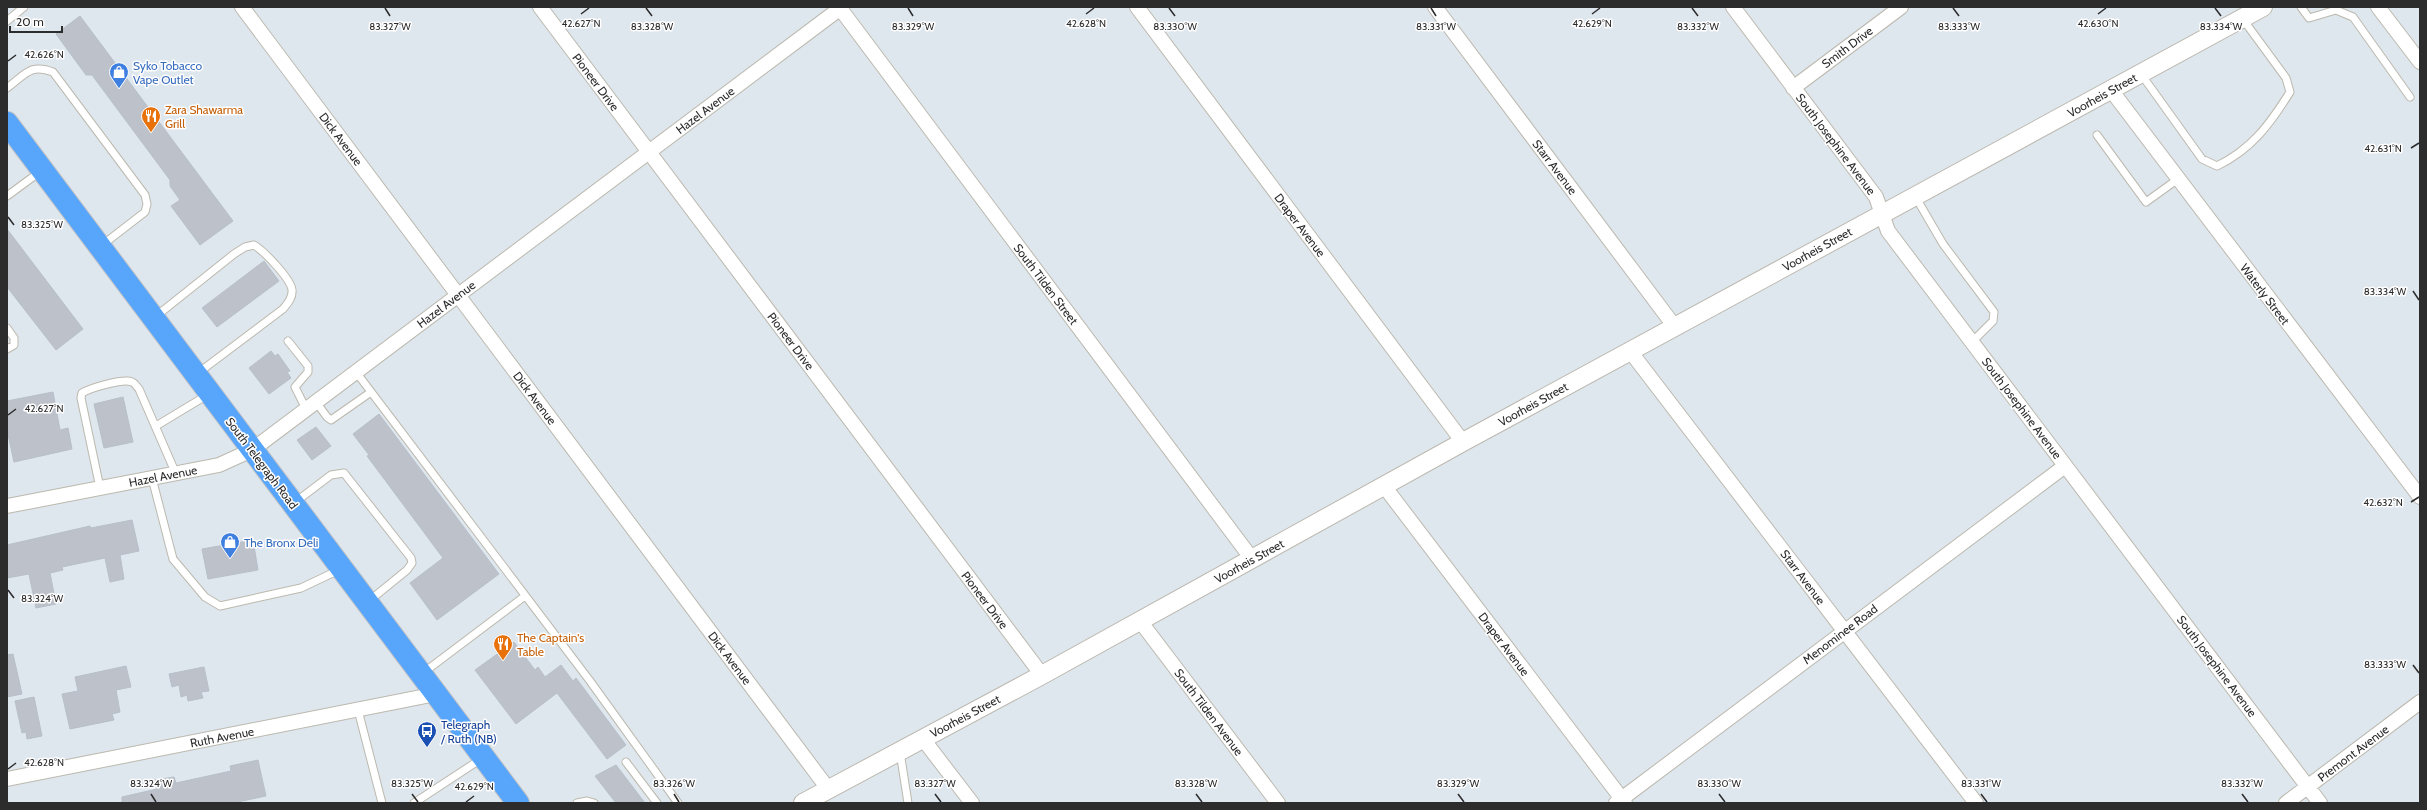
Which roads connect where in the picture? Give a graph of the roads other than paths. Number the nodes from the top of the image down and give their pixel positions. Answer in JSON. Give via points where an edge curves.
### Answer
{"nodes":[{"id":1,"x":24,"y":7,"type":"edge"},
{"id":2,"x":242,"y":7,"type":"edge"},
{"id":3,"x":540,"y":7,"type":"edge"},
{"id":4,"x":840,"y":7,"type":"edge"},
{"id":5,"x":1137,"y":7,"type":"edge"},
{"id":6,"x":1435,"y":7,"type":"edge"},
{"id":7,"x":1733,"y":7,"type":"edge"},
{"id":8,"x":1901,"y":7,"type":"edge"},
{"id":9,"x":2263,"y":7,"type":"edge"},
{"id":10,"x":2301,"y":7,"type":"edge"},
{"id":11,"x":2378,"y":7,"type":"edge"},
{"id":12,"x":2242,"y":18,"type":"junction"},
{"id":13,"x":7,"y":21,"type":"edge"},
{"id":14,"x":2420,"y":62,"type":"edge"},
{"id":15,"x":2141,"y":74,"type":"junction"},
{"id":16,"x":7,"y":88,"type":"edge"},
{"id":17,"x":1793,"y":88,"type":"junction"},
{"id":18,"x":2111,"y":90,"type":"junction"},
{"id":19,"x":2410,"y":97,"type":"dead end"},
{"id":20,"x":7,"y":123,"type":"edge"},
{"id":21,"x":2097,"y":135,"type":"dead end"},
{"id":22,"x":649,"y":152,"type":"junction"},
{"id":23,"x":42,"y":170,"type":"junction"},
{"id":24,"x":2178,"y":179,"type":"junction"},
{"id":25,"x":7,"y":196,"type":"edge"},
{"id":26,"x":1915,"y":196,"type":"junction"},
{"id":27,"x":1882,"y":214,"type":"junction"},
{"id":28,"x":100,"y":246,"type":"junction"},
{"id":29,"x":458,"y":295,"type":"junction"},
{"id":30,"x":154,"y":318,"type":"junction"},
{"id":31,"x":1675,"y":327,"type":"junction"},
{"id":32,"x":7,"y":328,"type":"edge"},
{"id":33,"x":288,"y":341,"type":"dead end"},
{"id":34,"x":1972,"y":342,"type":"junction"},
{"id":35,"x":7,"y":349,"type":"edge"},
{"id":36,"x":1630,"y":351,"type":"junction"},
{"id":37,"x":356,"y":372,"type":"junction"},
{"id":38,"x":196,"y":375,"type":"junction"},
{"id":39,"x":371,"y":392,"type":"junction"},
{"id":40,"x":210,"y":394,"type":"junction"},
{"id":41,"x":311,"y":406,"type":"junction"},
{"id":42,"x":156,"y":426,"type":"junction"},
{"id":43,"x":1463,"y":442,"type":"junction"},
{"id":44,"x":252,"y":450,"type":"junction"},
{"id":45,"x":2066,"y":466,"type":"junction"},
{"id":46,"x":176,"y":474,"type":"junction"},
{"id":47,"x":152,"y":478,"type":"junction"},
{"id":48,"x":1384,"y":486,"type":"junction"},
{"id":49,"x":100,"y":488,"type":"junction"},
{"id":50,"x":2420,"y":497,"type":"edge"},
{"id":51,"x":293,"y":504,"type":"junction"},
{"id":52,"x":7,"y":506,"type":"edge"},
{"id":53,"x":1252,"y":559,"type":"junction"},
{"id":54,"x":341,"y":568,"type":"junction"},
{"id":55,"x":525,"y":596,"type":"junction"},
{"id":56,"x":367,"y":603,"type":"junction"},
{"id":57,"x":1140,"y":621,"type":"junction"},
{"id":58,"x":1845,"y":631,"type":"junction"},
{"id":59,"x":421,"y":674,"type":"junction"},
{"id":60,"x":1042,"y":675,"type":"junction"},
{"id":61,"x":436,"y":694,"type":"junction"},
{"id":62,"x":2420,"y":702,"type":"edge"},
{"id":63,"x":358,"y":710,"type":"junction"},
{"id":64,"x":923,"y":739,"type":"junction"},
{"id":65,"x":900,"y":752,"type":"junction"},
{"id":66,"x":483,"y":757,"type":"junction"},
{"id":67,"x":626,"y":762,"type":"dead end"},
{"id":68,"x":7,"y":779,"type":"edge"},
{"id":69,"x":2308,"y":787,"type":"junction"},
{"id":70,"x":829,"y":790,"type":"junction"},
{"id":71,"x":1620,"y":802,"type":"edge"},
{"id":72,"x":382,"y":803,"type":"edge"},
{"id":73,"x":414,"y":803,"type":"edge"},
{"id":74,"x":518,"y":803,"type":"edge"},
{"id":75,"x":577,"y":803,"type":"edge"},
{"id":76,"x":594,"y":803,"type":"edge"},
{"id":77,"x":657,"y":803,"type":"edge"},
{"id":78,"x":678,"y":803,"type":"edge"},
{"id":79,"x":803,"y":803,"type":"edge"},
{"id":80,"x":908,"y":803,"type":"edge"},
{"id":81,"x":972,"y":803,"type":"edge"},
{"id":82,"x":1278,"y":803,"type":"edge"},
{"id":83,"x":1976,"y":803,"type":"edge"},
{"id":84,"x":2286,"y":803,"type":"edge"},
{"id":85,"x":2320,"y":803,"type":"edge"}],
"edges":[{"from":1,"to":13,"type":"lane"},
{"from":2,"to":29,"type":"street","name":"Dick Avenue"},
{"from":3,"to":22,"type":"street","name":"Pioneer Drive"},
{"from":4,"to":22,"type":"street","name":"Hazel Avenue"},
{"from":4,"to":53,"type":"street","name":"South Tilden Street"},
{"from":5,"to":43,"type":"street","name":"Draper Avenue"},
{"from":6,"to":31,"type":"street","name":"Starr Avenue"},
{"from":7,"to":17,"type":"street","name":"South Josephine Avenue"},
{"from":8,"to":17,"type":"street","name":"Smith Drive"},
{"from":9,"to":12,"type":"street","name":"Voorheis Street"},
{"from":10,"to":19,"type":"lane","via":[[2309,18],[2336,10],[2353,17]]},
{"from":11,"to":14,"type":"street"},
{"from":12,"to":15,"type":"street","name":"Voorheis Street"},
{"from":12,"to":15,"type":"lane","via":[[2286,78],[2290,92],[2269,126],[2234,158],[2217,166],[2202,159]]},
{"from":15,"to":18,"type":"street","name":"Voorheis Street"},
{"from":16,"to":28,"type":"lane","via":[[32,69],[41,68],[53,72],[144,195],[147,204],[145,212]]},
{"from":17,"to":27,"type":"street","name":"South Josephine Avenue","via":[[1876,197]]},
{"from":18,"to":24,"type":"street","name":"Waterly Street"},
{"from":18,"to":26,"type":"street","name":"Voorheis Street"},
{"from":20,"to":23,"type":"highway","name":"South Telegraph Road"},
{"from":21,"to":24,"type":"lane","via":[[2146,202]]},
{"from":22,"to":29,"type":"street","name":"Hazel Avenue"},
{"from":22,"to":60,"type":"street","name":"Pioneer Drive"},
{"from":23,"to":25,"type":"lane"},
{"from":23,"to":28,"type":"highway","name":"South Telegraph Road"},
{"from":24,"to":50,"type":"street","name":"Waterly Street"},
{"from":26,"to":27,"type":"street","name":"Voorheis Street"},
{"from":26,"to":34,"type":"lane","via":[[1942,244],[1994,312],[1993,321]]},
{"from":27,"to":31,"type":"street","name":"Voorheis Street"},
{"from":27,"to":34,"type":"street","name":"South Josephine Avenue","via":[[1888,230]]},
{"from":28,"to":30,"type":"highway","name":"South Telegraph Road"},
{"from":29,"to":37,"type":"street","name":"Hazel Avenue"},
{"from":29,"to":70,"type":"street","name":"Dick Avenue"},
{"from":30,"to":38,"type":"highway","name":"South Telegraph Road"},
{"from":30,"to":38,"type":"lane","via":[[245,247],[254,245],[263,251],[290,285],[291,299],[283,309]]},
{"from":31,"to":36,"type":"street","name":"Voorheis Street"},
{"from":32,"to":35,"type":"lane","via":[[14,338],[14,345]]},
{"from":33,"to":41,"type":"lane","via":[[308,366],[308,372],[295,387]]},
{"from":34,"to":45,"type":"street","name":"South Josephine Avenue"},
{"from":36,"to":43,"type":"street","name":"Voorheis Street"},
{"from":36,"to":58,"type":"street","name":"Starr Avenue"},
{"from":37,"to":39,"type":"lane"},
{"from":37,"to":41,"type":"street","name":"Hazel Avenue"},
{"from":38,"to":40,"type":"highway","name":"South Telegraph Road"},
{"from":39,"to":41,"type":"lane","via":[[331,420]]},
{"from":39,"to":55,"type":"lane"},
{"from":40,"to":42,"type":"lane"},
{"from":40,"to":44,"type":"highway","name":"South Telegraph Road"},
{"from":41,"to":44,"type":"street","name":"Hazel Avenue"},
{"from":42,"to":46,"type":"lane"},
{"from":42,"to":49,"type":"lane","via":[[139,389],[133,382],[126,381],[88,389],[82,393]]},
{"from":43,"to":48,"type":"street","name":"Voorheis Street"},
{"from":44,"to":46,"type":"street","name":"Hazel Avenue","via":[[219,465]]},
{"from":44,"to":51,"type":"highway","name":"South Telegraph Road"},
{"from":45,"to":58,"type":"street","name":"Menominee Road"},
{"from":45,"to":69,"type":"street","name":"South Josephine Avenue"},
{"from":46,"to":47,"type":"street","name":"Hazel Avenue"},
{"from":47,"to":49,"type":"street","name":"Hazel Avenue"},
{"from":47,"to":54,"type":"lane","via":[[173,559],[205,597],[220,606],[301,588]]},
{"from":48,"to":53,"type":"street","name":"Voorheis Street"},
{"from":48,"to":71,"type":"street","name":"Draper Avenue"},
{"from":49,"to":52,"type":"street","name":"Hazel Avenue"},
{"from":51,"to":54,"type":"highway","name":"South Telegraph Road"},
{"from":51,"to":56,"type":"lane","via":[[331,475],[344,472],[412,558],[407,570]]},
{"from":53,"to":57,"type":"street","name":"Voorheis Street"},
{"from":54,"to":56,"type":"highway","name":"South Telegraph Road"},
{"from":55,"to":59,"type":"lane"},
{"from":55,"to":78,"type":"lane"},
{"from":56,"to":59,"type":"highway","name":"South Telegraph Road"},
{"from":57,"to":60,"type":"street","name":"Voorheis Street"},
{"from":57,"to":82,"type":"street","name":"South Tilden Avenue"},
{"from":58,"to":71,"type":"street","name":"Menominee Road"},
{"from":58,"to":83,"type":"street","name":"Starr Avenue"},
{"from":59,"to":61,"type":"highway","name":"South Telegraph Road"},
{"from":60,"to":64,"type":"street","name":"Voorheis Street"},
{"from":61,"to":63,"type":"street","name":"Ruth Avenue"},
{"from":61,"to":66,"type":"highway","name":"South Telegraph Road"},
{"from":62,"to":69,"type":"street","name":"Premont Avenue"},
{"from":63,"to":68,"type":"street","name":"Ruth Avenue"},
{"from":63,"to":72,"type":"lane"},
{"from":64,"to":65,"type":"street","name":"Voorheis Street"},
{"from":64,"to":81,"type":"street"},
{"from":65,"to":70,"type":"street","name":"Voorheis Street"},
{"from":65,"to":80,"type":"lane"},
{"from":66,"to":73,"type":"lane"},
{"from":66,"to":74,"type":"highway","name":"South Telegraph Road"},
{"from":67,"to":77,"type":"lane"},
{"from":69,"to":84,"type":"street","name":"Premont Avenue"},
{"from":69,"to":85,"type":"street","name":"South Josephine Avenue"},
{"from":70,"to":79,"type":"street","name":"Voorheis Street"},
{"from":75,"to":76,"type":"lane"}]}
